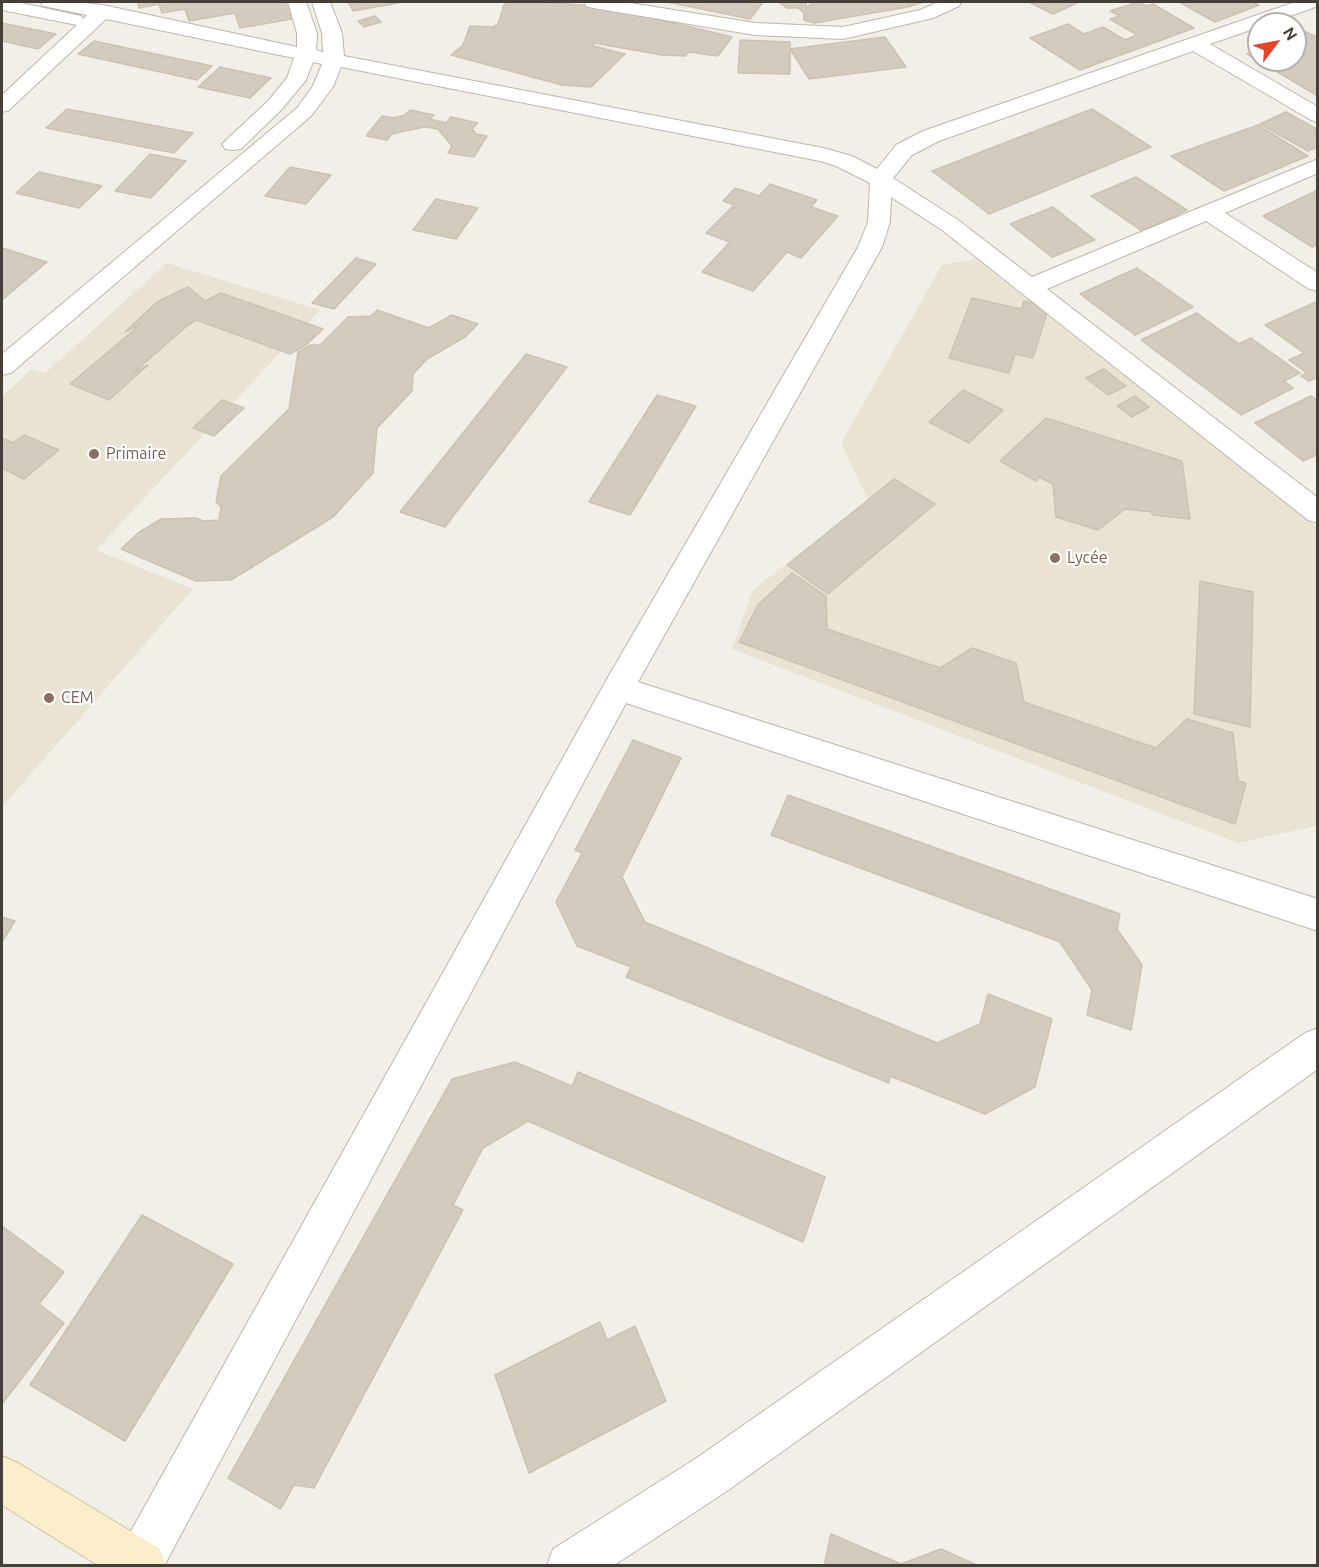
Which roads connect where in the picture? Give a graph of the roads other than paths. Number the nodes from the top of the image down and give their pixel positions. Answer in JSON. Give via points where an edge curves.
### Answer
{"nodes":[{"id":1,"x":50,"y":2,"type":"edge"},
{"id":2,"x":297,"y":2,"type":"edge"},
{"id":3,"x":321,"y":2,"type":"edge"},
{"id":4,"x":593,"y":2,"type":"edge"},
{"id":5,"x":952,"y":2,"type":"edge"},
{"id":6,"x":1312,"y":2,"type":"edge"},
{"id":7,"x":2,"y":4,"type":"edge"},
{"id":8,"x":100,"y":13,"type":"edge"},
{"id":9,"x":1194,"y":43,"type":"junction"},
{"id":10,"x":304,"y":61,"type":"junction"},
{"id":11,"x":332,"y":66,"type":"junction"},
{"id":12,"x":2,"y":106,"type":"edge"},
{"id":13,"x":1317,"y":116,"type":"edge"},
{"id":14,"x":216,"y":158,"type":"dead end"},
{"id":15,"x":1317,"y":165,"type":"edge"},
{"id":16,"x":881,"y":180,"type":"junction"},
{"id":17,"x":1208,"y":212,"type":"junction"},
{"id":18,"x":1317,"y":284,"type":"edge"},
{"id":19,"x":1030,"y":287,"type":"junction"},
{"id":20,"x":2,"y":367,"type":"edge"},
{"id":21,"x":1317,"y":513,"type":"edge"},
{"id":22,"x":618,"y":688,"type":"junction"},
{"id":23,"x":1317,"y":915,"type":"edge"},
{"id":24,"x":1317,"y":1046,"type":"edge"},
{"id":25,"x":2,"y":1479,"type":"edge"},
{"id":26,"x":140,"y":1565,"type":"edge"},
{"id":27,"x":570,"y":1566,"type":"edge"}],
"edges":[{"from":1,"to":8,"type":"street"},
{"from":2,"to":10,"type":"street","via":[[307,33]]},
{"from":3,"to":11,"type":"street","via":[[332,33]]},
{"from":4,"to":5,"type":"street","via":[[755,29],[843,33],[926,14]]},
{"from":6,"to":9,"type":"street"},
{"from":7,"to":8,"type":"street"},
{"from":8,"to":10,"type":"street"},
{"from":8,"to":12,"type":"street"},
{"from":9,"to":13,"type":"street"},
{"from":9,"to":16,"type":"street","via":[[931,136],[898,155]]},
{"from":10,"to":11,"type":"street"},
{"from":10,"to":14,"type":"street","via":[[296,80],[275,105]]},
{"from":11,"to":16,"type":"street","via":[[839,175]]},
{"from":11,"to":20,"type":"street","via":[[315,99],[290,125]]},
{"from":15,"to":17,"type":"street"},
{"from":16,"to":19,"type":"street","via":[[950,225]]},
{"from":16,"to":22,"type":"street","via":[[879,222],[870,247]]},
{"from":17,"to":18,"type":"street"},
{"from":17,"to":19,"type":"street"},
{"from":19,"to":21,"type":"street"},
{"from":22,"to":23,"type":"street"},
{"from":22,"to":26,"type":"street"},
{"from":24,"to":27,"type":"street","via":[[711,1475]]},
{"from":25,"to":26,"type":"street"}]}
